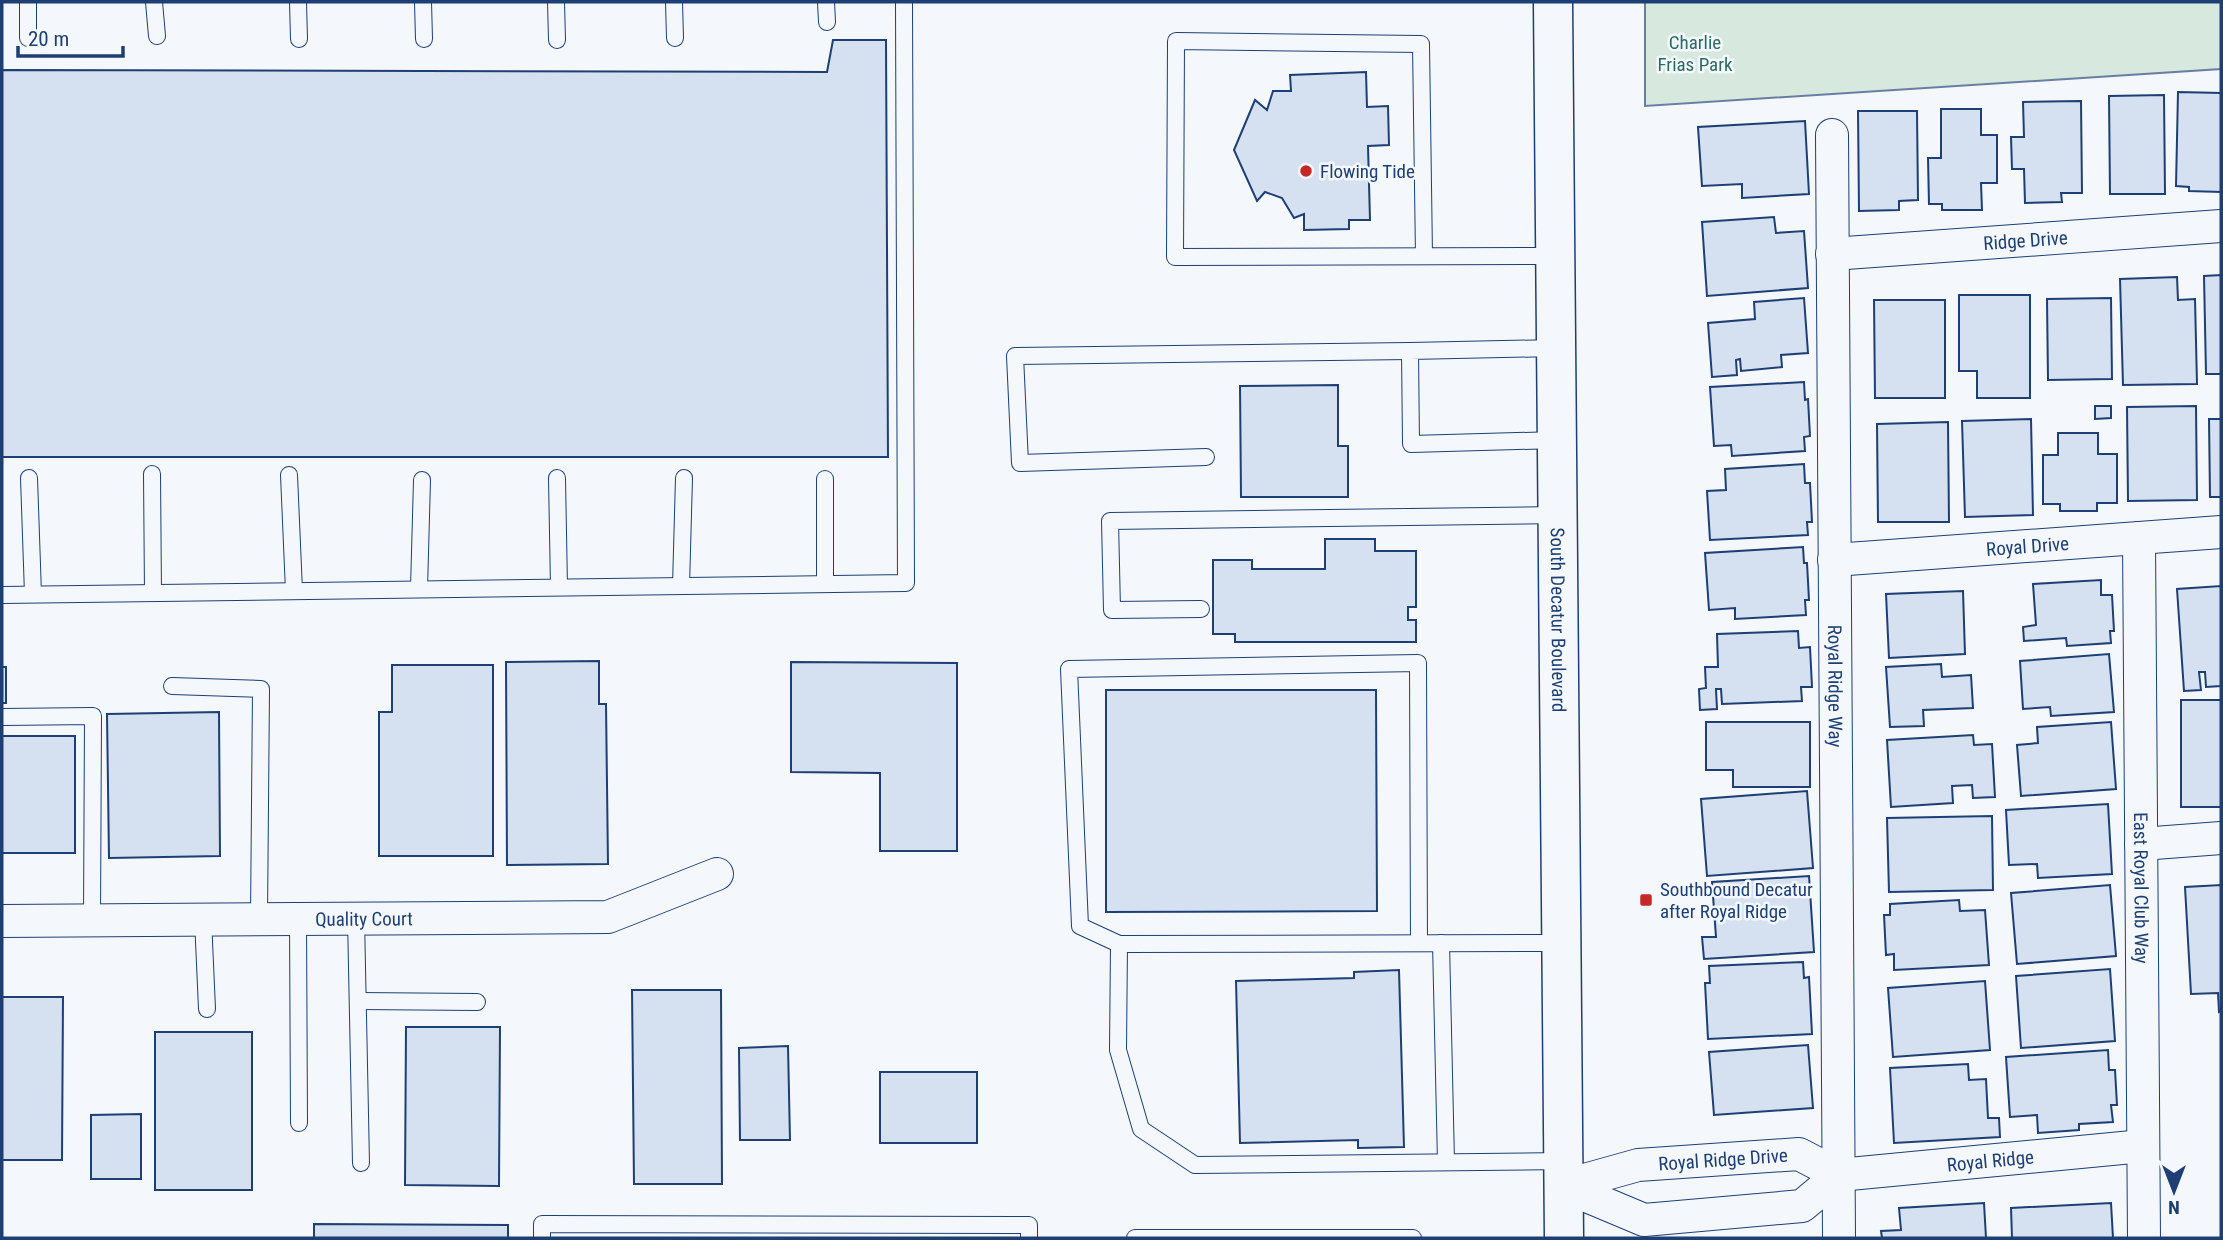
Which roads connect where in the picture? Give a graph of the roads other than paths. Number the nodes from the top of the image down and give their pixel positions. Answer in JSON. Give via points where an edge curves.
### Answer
{"nodes":[{"id":1,"x":27,"y":2,"type":"edge"},
{"id":2,"x":154,"y":2,"type":"edge"},
{"id":3,"x":298,"y":2,"type":"edge"},
{"id":4,"x":423,"y":2,"type":"edge"},
{"id":5,"x":556,"y":2,"type":"edge"},
{"id":6,"x":674,"y":2,"type":"edge"},
{"id":7,"x":826,"y":2,"type":"edge"},
{"id":8,"x":904,"y":2,"type":"edge"},
{"id":9,"x":1553,"y":2,"type":"edge"},
{"id":10,"x":827,"y":22,"type":"dead end"},
{"id":11,"x":157,"y":36,"type":"dead end"},
{"id":12,"x":28,"y":37,"type":"dead end"},
{"id":13,"x":675,"y":37,"type":"dead end"},
{"id":14,"x":299,"y":39,"type":"dead end"},
{"id":15,"x":424,"y":39,"type":"dead end"},
{"id":16,"x":557,"y":40,"type":"dead end"},
{"id":17,"x":1832,"y":135,"type":"dead end"},
{"id":18,"x":2221,"y":226,"type":"edge"},
{"id":19,"x":1832,"y":254,"type":"junction"},
{"id":20,"x":1424,"y":256,"type":"junction"},
{"id":21,"x":1555,"y":256,"type":"junction"},
{"id":22,"x":1556,"y":348,"type":"junction"},
{"id":23,"x":1410,"y":351,"type":"junction"},
{"id":24,"x":1557,"y":440,"type":"junction"},
{"id":25,"x":1206,"y":457,"type":"dead end"},
{"id":26,"x":152,"y":474,"type":"dead end"},
{"id":27,"x":289,"y":475,"type":"dead end"},
{"id":28,"x":29,"y":478,"type":"dead end"},
{"id":29,"x":557,"y":478,"type":"dead end"},
{"id":30,"x":684,"y":478,"type":"dead end"},
{"id":31,"x":825,"y":479,"type":"dead end"},
{"id":32,"x":422,"y":480,"type":"dead end"},
{"id":33,"x":1558,"y":515,"type":"junction"},
{"id":34,"x":2221,"y":532,"type":"edge"},
{"id":35,"x":2139,"y":538,"type":"junction"},
{"id":36,"x":1834,"y":560,"type":"junction"},
{"id":37,"x":825,"y":584,"type":"junction"},
{"id":38,"x":681,"y":586,"type":"junction"},
{"id":39,"x":559,"y":587,"type":"junction"},
{"id":40,"x":419,"y":589,"type":"junction"},
{"id":41,"x":294,"y":591,"type":"junction"},
{"id":42,"x":153,"y":593,"type":"junction"},
{"id":43,"x":2,"y":594,"type":"edge"},
{"id":44,"x":33,"y":594,"type":"junction"},
{"id":45,"x":1201,"y":609,"type":"dead end"},
{"id":46,"x":172,"y":686,"type":"dead end"},
{"id":47,"x":2,"y":717,"type":"edge"},
{"id":48,"x":2221,"y":838,"type":"edge"},
{"id":49,"x":2141,"y":844,"type":"junction"},
{"id":50,"x":717,"y":874,"type":"dead end"},
{"id":51,"x":356,"y":918,"type":"junction"},
{"id":52,"x":204,"y":919,"type":"junction"},
{"id":53,"x":259,"y":919,"type":"junction"},
{"id":54,"x":298,"y":919,"type":"junction"},
{"id":55,"x":2,"y":920,"type":"edge"},
{"id":56,"x":92,"y":920,"type":"junction"},
{"id":57,"x":1419,"y":943,"type":"junction"},
{"id":58,"x":1441,"y":943,"type":"junction"},
{"id":59,"x":1561,"y":943,"type":"junction"},
{"id":60,"x":1119,"y":944,"type":"junction"},
{"id":61,"x":358,"y":1001,"type":"junction"},
{"id":62,"x":477,"y":1002,"type":"dead end"},
{"id":63,"x":207,"y":1009,"type":"dead end"},
{"id":64,"x":299,"y":1123,"type":"dead end"},
{"id":65,"x":2143,"y":1146,"type":"junction"},
{"id":66,"x":1446,"y":1162,"type":"junction"},
{"id":67,"x":361,"y":1163,"type":"dead end"},
{"id":68,"x":1563,"y":1174,"type":"junction"},
{"id":69,"x":1839,"y":1175,"type":"junction"},
{"id":70,"x":542,"y":1238,"type":"edge"},
{"id":71,"x":1029,"y":1238,"type":"edge"},
{"id":72,"x":1135,"y":1238,"type":"edge"},
{"id":73,"x":1413,"y":1238,"type":"edge"},
{"id":74,"x":1564,"y":1238,"type":"edge"},
{"id":75,"x":1839,"y":1238,"type":"edge"},
{"id":76,"x":2144,"y":1238,"type":"edge"}],
"edges":[{"from":1,"to":12,"type":"lane"},
{"from":2,"to":11,"type":"lane"},
{"from":3,"to":14,"type":"lane"},
{"from":4,"to":15,"type":"lane"},
{"from":5,"to":16,"type":"lane"},
{"from":6,"to":13,"type":"lane"},
{"from":7,"to":10,"type":"lane"},
{"from":8,"to":37,"type":"lane","via":[[906,583]]},
{"from":9,"to":21,"type":"main road","name":"South Decatur Boulevard"},
{"from":17,"to":19,"type":"street","name":"Royal Ridge Way"},
{"from":18,"to":19,"type":"street","name":"Ridge Drive"},
{"from":19,"to":36,"type":"street","name":"Royal Ridge Way"},
{"from":20,"to":20,"type":"lane","via":[[1175,257],[1175,41],[1421,44]]},
{"from":20,"to":21,"type":"lane"},
{"from":21,"to":22,"type":"main road","name":"South Decatur Boulevard"},
{"from":22,"to":23,"type":"lane"},
{"from":22,"to":24,"type":"main road","name":"South Decatur Boulevard"},
{"from":23,"to":24,"type":"lane","via":[[1411,444]]},
{"from":23,"to":25,"type":"lane","via":[[1015,356],[1020,463]]},
{"from":24,"to":33,"type":"main road","name":"South Decatur Boulevard"},
{"from":26,"to":42,"type":"lane"},
{"from":27,"to":41,"type":"lane"},
{"from":28,"to":44,"type":"lane"},
{"from":29,"to":39,"type":"lane"},
{"from":30,"to":38,"type":"lane"},
{"from":31,"to":37,"type":"lane"},
{"from":32,"to":40,"type":"lane"},
{"from":33,"to":45,"type":"lane","via":[[1110,521],[1112,610]]},
{"from":33,"to":59,"type":"main road","name":"South Decatur Boulevard"},
{"from":34,"to":35,"type":"street","name":"Royal Drive"},
{"from":35,"to":36,"type":"street","name":"Royal Drive"},
{"from":35,"to":49,"type":"street","name":"East Royal Club Way"},
{"from":36,"to":69,"type":"street","name":"Royal Ridge Way"},
{"from":37,"to":38,"type":"lane"},
{"from":38,"to":39,"type":"lane"},
{"from":39,"to":40,"type":"lane"},
{"from":40,"to":41,"type":"lane"},
{"from":41,"to":42,"type":"lane"},
{"from":42,"to":44,"type":"lane"},
{"from":43,"to":44,"type":"lane"},
{"from":46,"to":53,"type":"lane","via":[[261,689]]},
{"from":47,"to":56,"type":"lane","via":[[93,716]]},
{"from":48,"to":49,"type":"street"},
{"from":49,"to":65,"type":"street","name":"East Royal Club Way"},
{"from":50,"to":51,"type":"street","name":"Quality Court","via":[[608,917]]},
{"from":51,"to":54,"type":"street","name":"Quality Court"},
{"from":51,"to":61,"type":"lane"},
{"from":52,"to":53,"type":"street","name":"Quality Court"},
{"from":52,"to":56,"type":"street","name":"Quality Court"},
{"from":52,"to":63,"type":"lane"},
{"from":53,"to":54,"type":"street","name":"Quality Court"},
{"from":54,"to":64,"type":"lane"},
{"from":55,"to":56,"type":"street","name":"Quality Court"},
{"from":57,"to":58,"type":"lane"},
{"from":57,"to":60,"type":"lane"},
{"from":57,"to":60,"type":"lane","via":[[1418,663],[1069,669],[1080,926]]},
{"from":58,"to":59,"type":"lane"},
{"from":58,"to":66,"type":"lane"},
{"from":59,"to":68,"type":"main road","name":"South Decatur Boulevard"},
{"from":60,"to":66,"type":"lane","via":[[1118,1050],[1141,1129],[1195,1165]]},
{"from":61,"to":62,"type":"lane"},
{"from":61,"to":67,"type":"lane"},
{"from":65,"to":69,"type":"street","name":"Royal Ridge"},
{"from":65,"to":76,"type":"street","name":"East Royal Club Way"},
{"from":66,"to":68,"type":"lane"},
{"from":68,"to":69,"type":"street","name":"Royal Ridge Drive","via":[[1799,1154]]},
{"from":68,"to":69,"type":"street","via":[[1644,1220],[1802,1206]]},
{"from":68,"to":74,"type":"main road","name":"South Decatur Boulevard"},
{"from":69,"to":75,"type":"street","name":"Royal Ridge Way"},
{"from":70,"to":71,"type":"lane","via":[[542,1224],[1029,1225]]},
{"from":72,"to":73,"type":"lane"}]}
